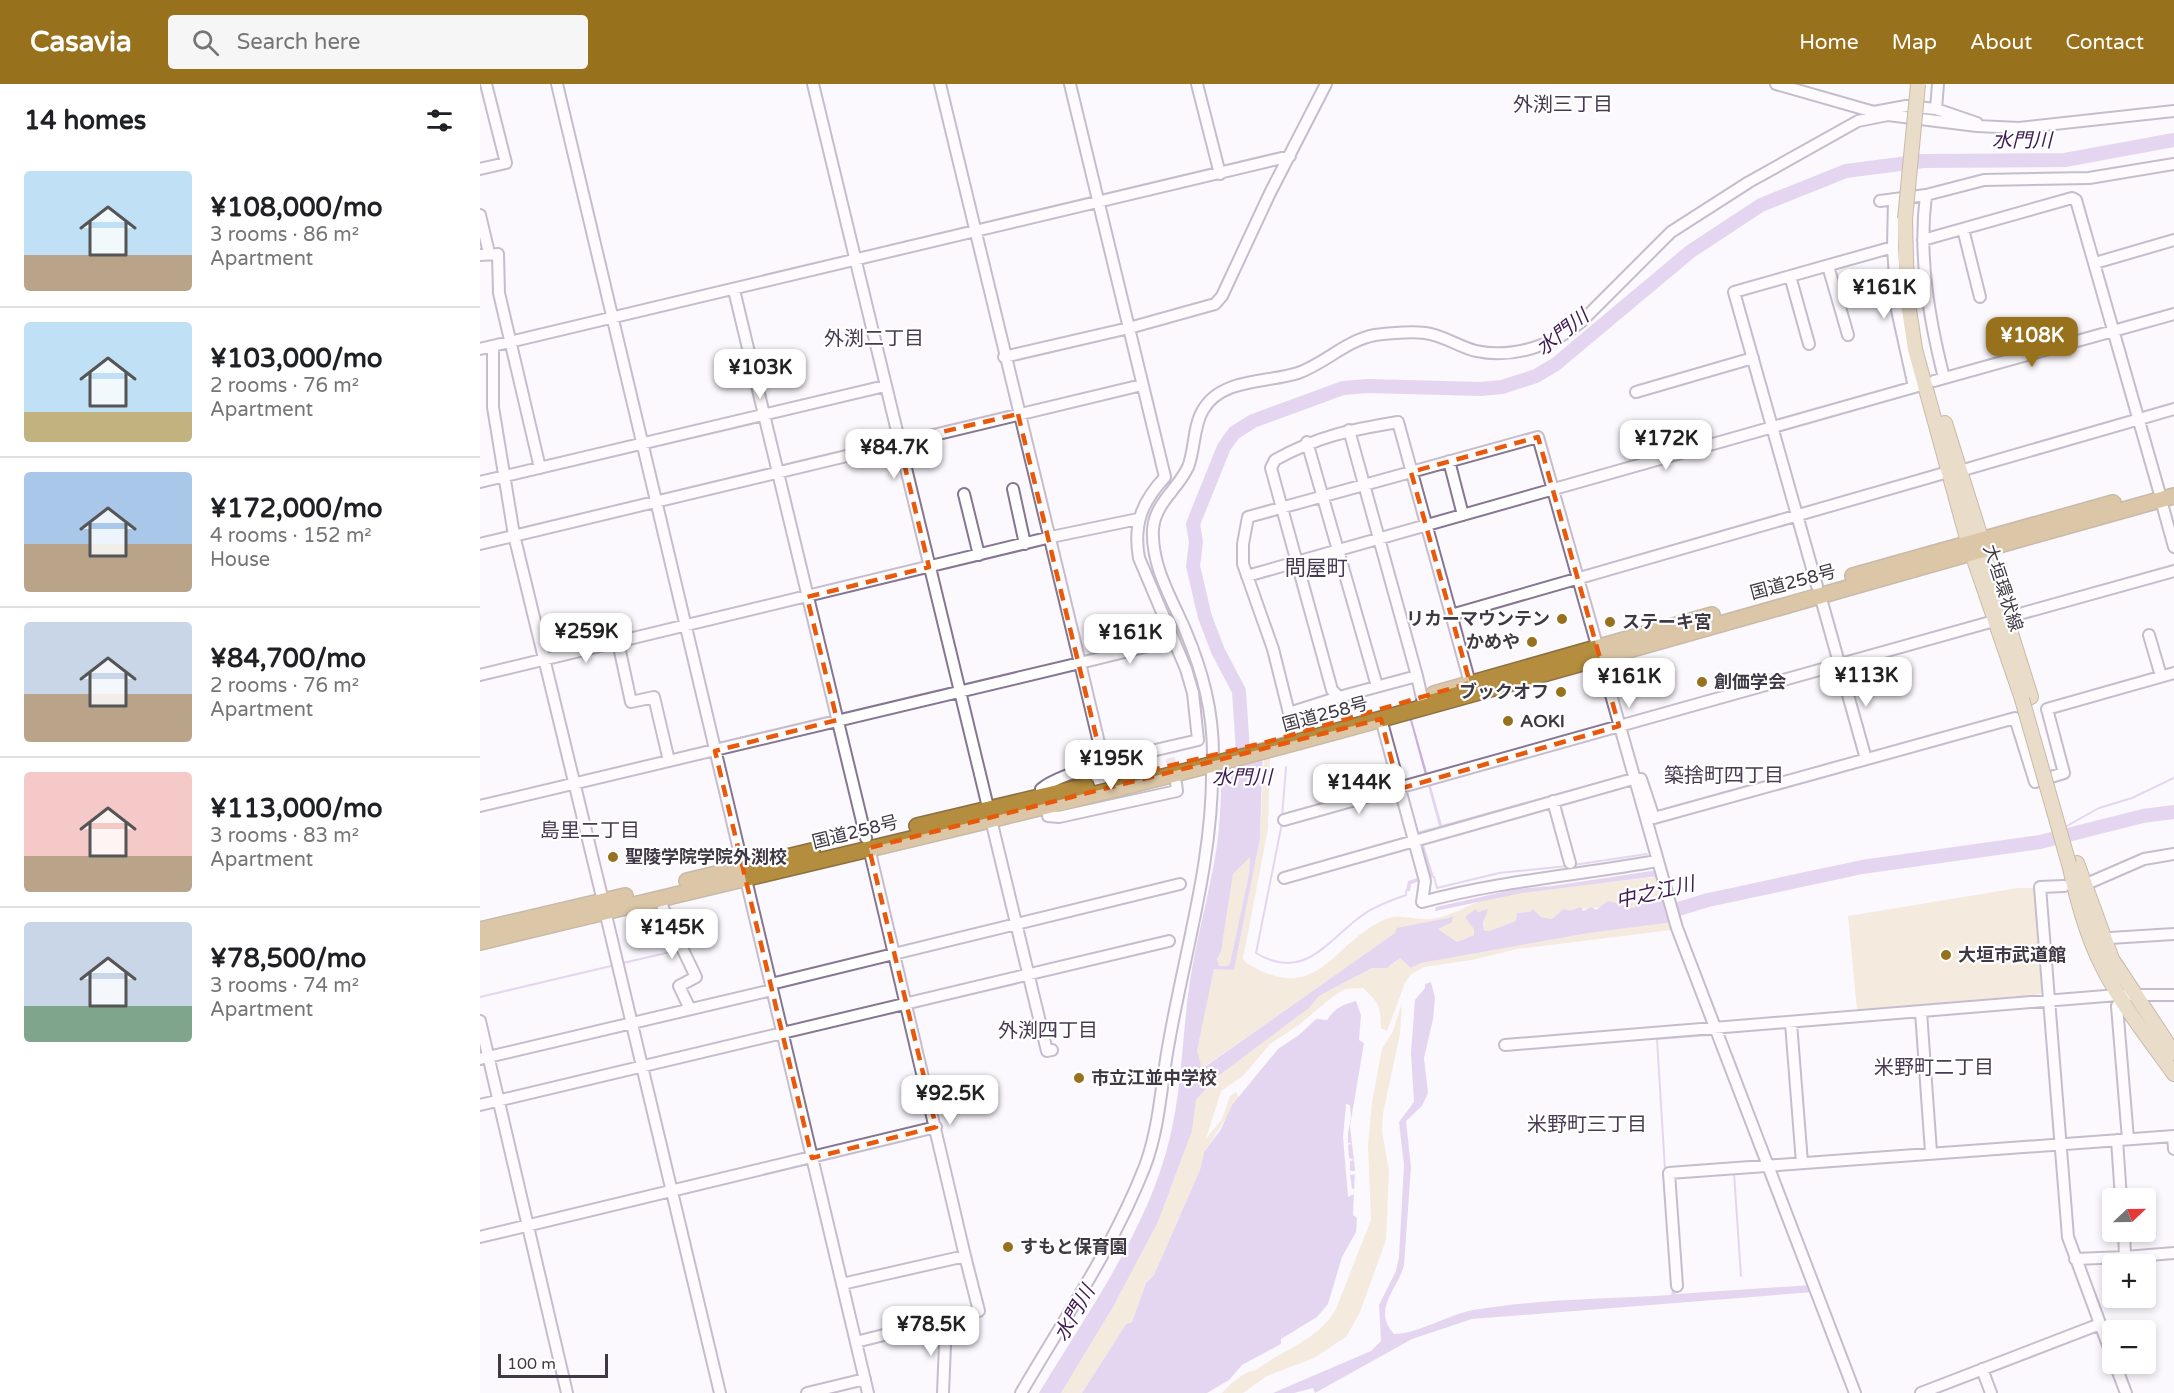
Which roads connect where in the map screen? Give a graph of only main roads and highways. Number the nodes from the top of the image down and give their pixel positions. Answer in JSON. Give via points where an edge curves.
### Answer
{"nodes":[{"id":1,"x":1918,"y":84,"type":"edge"},
{"id":2,"x":1927,"y":84,"type":"edge"},
{"id":3,"x":1909,"y":218,"type":"junction"},
{"id":4,"x":2174,"y":487,"type":"edge"},
{"id":5,"x":2165,"y":496,"type":"edge"},
{"id":6,"x":1976,"y":547,"type":"junction"},
{"id":7,"x":1599,"y":653,"type":"junction"},
{"id":8,"x":1423,"y":702,"type":"junction"},
{"id":9,"x":1268,"y":746,"type":"junction"},
{"id":10,"x":2072,"y":863,"type":"junction"},
{"id":11,"x":746,"y":873,"type":"junction"},
{"id":12,"x":604,"y":906,"type":"junction"},
{"id":13,"x":480,"y":930,"type":"edge"},
{"id":14,"x":480,"y":942,"type":"edge"},
{"id":15,"x":2174,"y":1053,"type":"edge"},
{"id":16,"x":2174,"y":1074,"type":"edge"}],
"edges":[{"from":1,"to":3,"type":"main road","name":"大垣環状線","bridge":true},
{"from":2,"to":3,"type":"main road","name":"大垣環状線"},
{"from":3,"to":6,"type":"main road","name":"大垣環状線","via":[[1906,296],[1915,349],[1929,383]]},
{"from":4,"to":5,"type":"highway","name":"国道258号"},
{"from":5,"to":6,"type":"highway","name":"国道258号"},
{"from":6,"to":7,"type":"highway","name":"国道258号"},
{"from":6,"to":10,"type":"main road","name":"大垣環状線","bridge":true,"via":[[2026,698]]},
{"from":7,"to":8,"type":"highway","name":"国道258号"},
{"from":7,"to":8,"type":"highway","name":"国道258号","via":[[1470,683]]},
{"from":8,"to":9,"type":"highway","name":"国道258号"},
{"from":8,"to":9,"type":"highway","name":"国道258号","via":[[1381,719]]},
{"from":9,"to":11,"type":"highway","name":"国道258号"},
{"from":10,"to":15,"type":"main road","name":"大垣環状線","via":[[2112,959]]},
{"from":10,"to":16,"type":"main road","name":"大垣環状線","via":[[2080,910],[2117,1001]]},
{"from":11,"to":12,"type":"highway","name":"国道258号"},
{"from":11,"to":12,"type":"highway","name":"国道258号","via":[[661,898]]},
{"from":12,"to":13,"type":"highway","name":"国道258号"},
{"from":12,"to":14,"type":"highway","name":"国道258号"}]}
